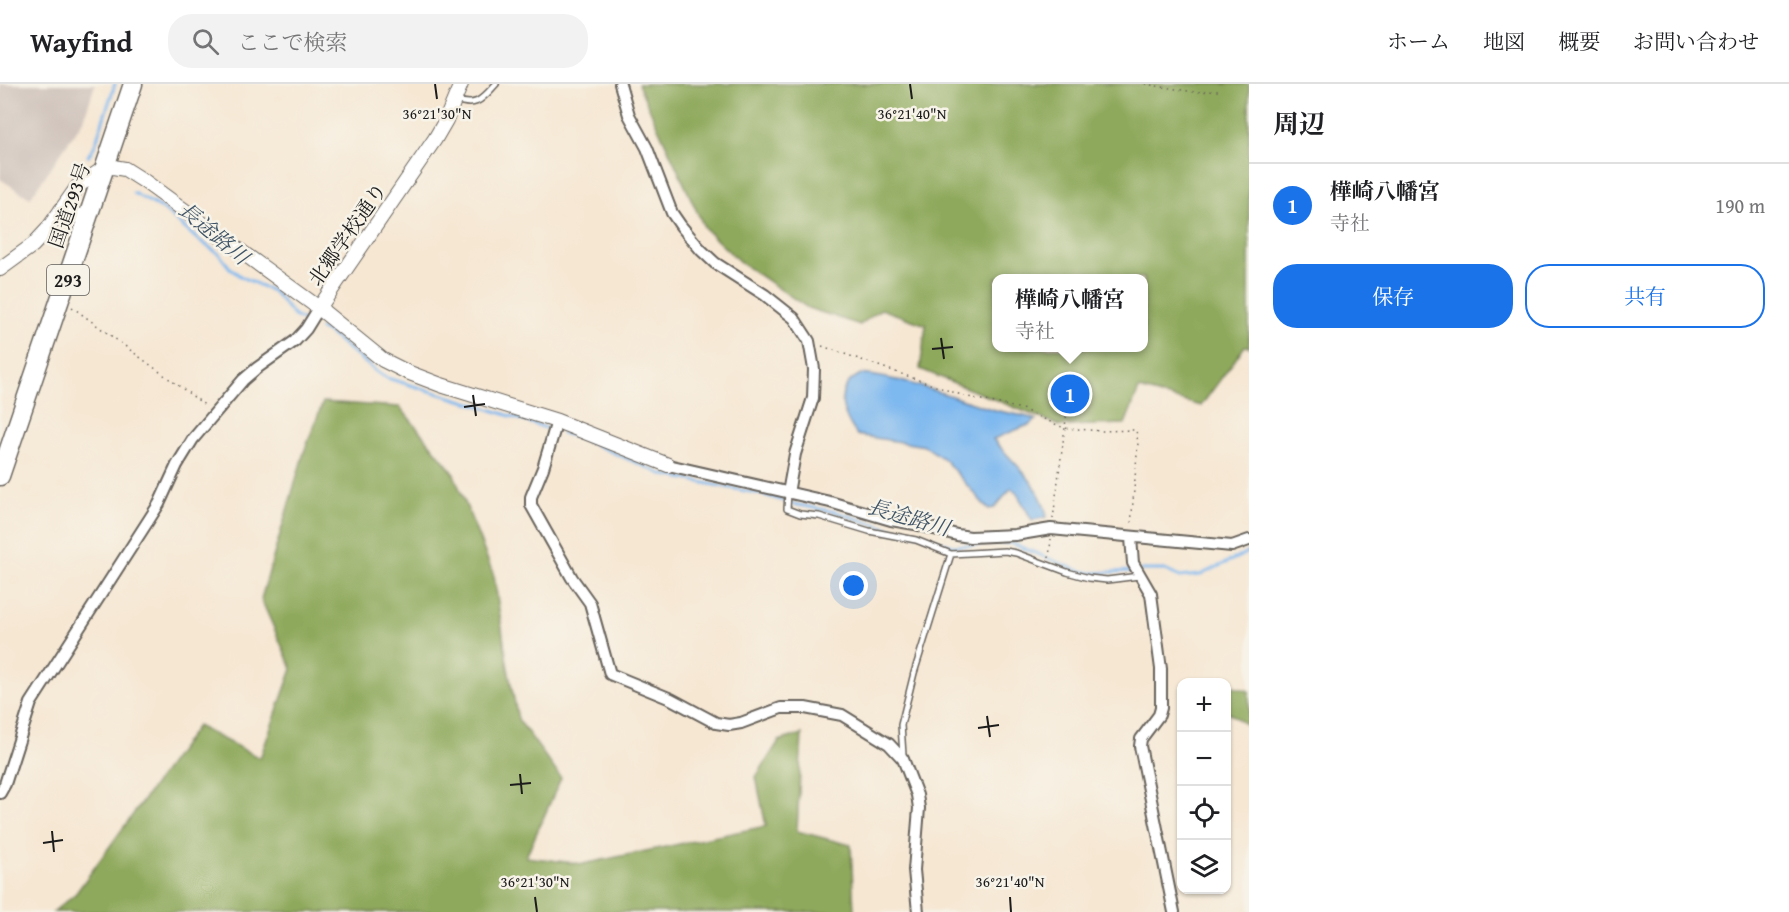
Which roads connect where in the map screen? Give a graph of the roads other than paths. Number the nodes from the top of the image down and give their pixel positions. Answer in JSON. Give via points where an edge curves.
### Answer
{"nodes":[{"id":1,"x":133,"y":84,"type":"edge"},
{"id":2,"x":461,"y":84,"type":"edge"},
{"id":3,"x":496,"y":84,"type":"edge"},
{"id":4,"x":620,"y":84,"type":"edge"},
{"id":5,"x":455,"y":100,"type":"junction"},
{"id":6,"x":107,"y":166,"type":"junction"},
{"id":7,"x":61,"y":210,"type":"junction"},
{"id":8,"x":86,"y":225,"type":"junction"},
{"id":9,"x":0,"y":269,"type":"edge"},
{"id":10,"x":319,"y":308,"type":"junction"},
{"id":11,"x":558,"y":421,"type":"junction"},
{"id":12,"x":668,"y":465,"type":"joint"},
{"id":13,"x":0,"y":476,"type":"edge"},
{"id":14,"x":788,"y":493,"type":"junction"},
{"id":15,"x":1131,"y":538,"type":"junction"},
{"id":16,"x":1249,"y":540,"type":"edge"},
{"id":17,"x":951,"y":554,"type":"junction"},
{"id":18,"x":1139,"y":576,"type":"junction"},
{"id":19,"x":903,"y":759,"type":"junction"},
{"id":20,"x":4,"y":769,"type":"edge"},
{"id":21,"x":0,"y":793,"type":"edge"},
{"id":22,"x":918,"y":912,"type":"edge"},
{"id":23,"x":1174,"y":912,"type":"edge"}],
"edges":[{"from":1,"to":6,"type":"highway","name":"国道293号","number":"293"},
{"from":2,"to":5,"type":"street","name":"北郷学校通り"},
{"from":3,"to":5,"type":"lane","via":[[476,103]]},
{"from":4,"to":14,"type":"street","via":[[629,115],[681,226],[715,263],[794,318],[808,341],[814,369],[813,398],[795,454]]},
{"from":5,"to":10,"type":"street","name":"北郷学校通り","via":[[435,139]]},
{"from":6,"to":7,"type":"street","via":[[78,186]]},
{"from":6,"to":8,"type":"highway","name":"国道293号","number":"293"},
{"from":6,"to":10,"type":"street","name":"北郷学校通り","via":[[125,170],[144,181]]},
{"from":7,"to":8,"type":"street","via":[[75,212]]},
{"from":7,"to":9,"type":"street","via":[[33,245]]},
{"from":8,"to":13,"type":"highway","name":"国道293号","number":"293"},
{"from":10,"to":11,"type":"street","via":[[383,360],[407,372]]},
{"from":10,"to":20,"type":"street","via":[[295,341],[243,380],[193,439],[159,504],[35,696]]},
{"from":11,"to":12,"type":"street"},
{"from":11,"to":19,"type":"street","via":[[531,506],[590,603],[610,674],[716,723],[741,723],[790,706],[842,715],[889,744]]},
{"from":12,"to":14,"type":"street"},
{"from":14,"to":15,"type":"street","via":[[970,537],[1052,529]]},
{"from":14,"to":17,"type":"lane","via":[[787,508],[791,511],[916,540]]},
{"from":15,"to":16,"type":"street","via":[[1232,546]]},
{"from":15,"to":18,"type":"street","via":[[1133,563]]},
{"from":17,"to":18,"type":"lane","via":[[1005,551],[1089,578]]},
{"from":17,"to":19,"type":"lane","via":[[914,673],[902,725]]},
{"from":18,"to":23,"type":"street","via":[[1151,594],[1161,669],[1159,715],[1140,746]]},
{"from":19,"to":22,"type":"street","via":[[919,808],[914,870]]},
{"from":20,"to":21,"type":"street","via":[[5,784]]}]}
